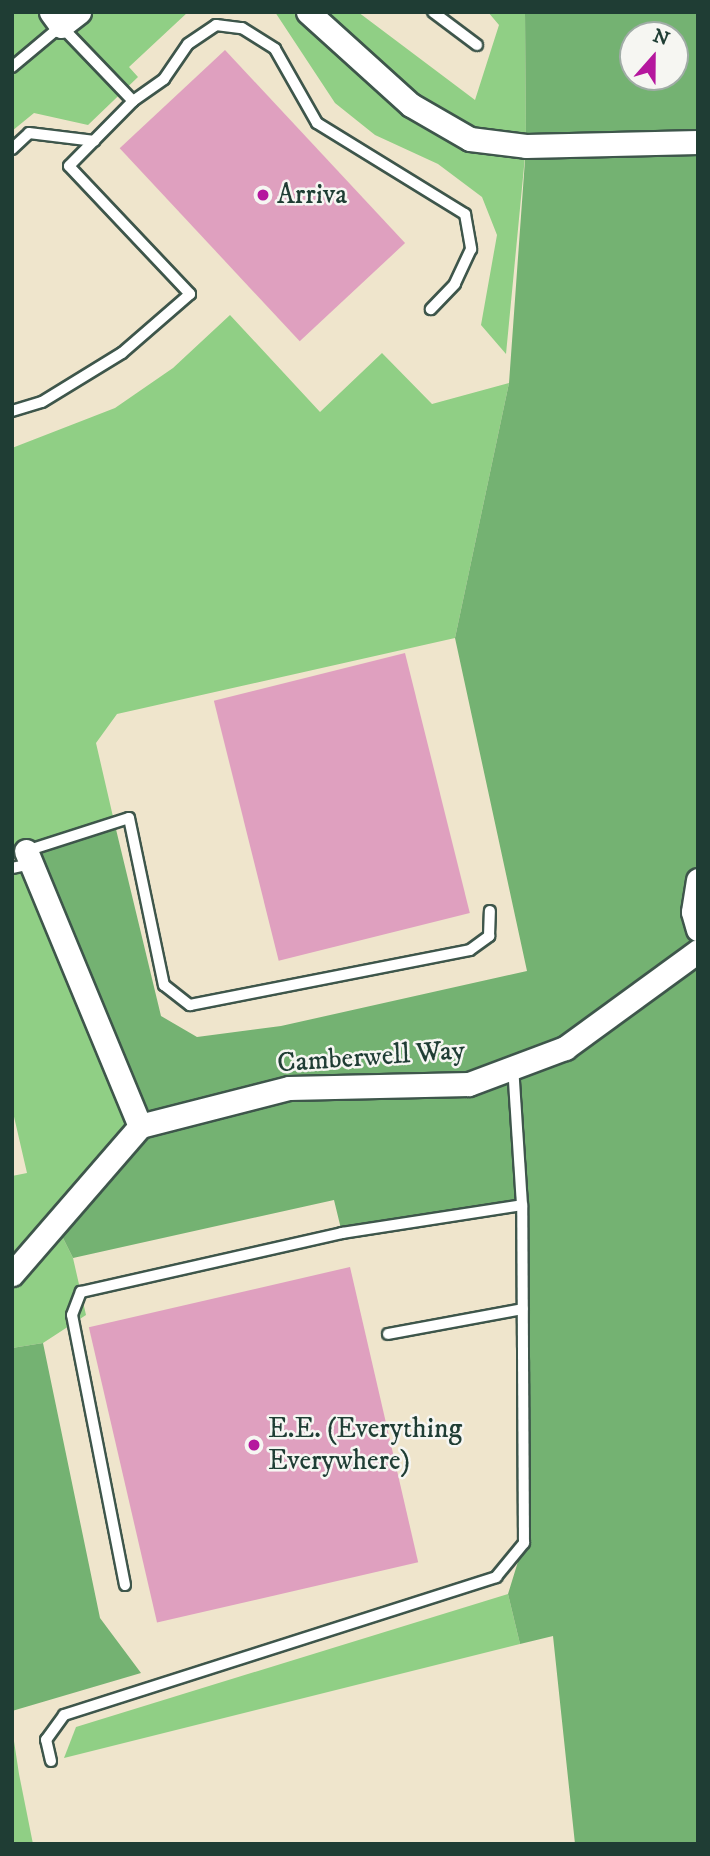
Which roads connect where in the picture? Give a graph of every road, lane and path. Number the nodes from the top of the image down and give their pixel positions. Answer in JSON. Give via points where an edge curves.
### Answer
{"nodes":[{"id":1,"x":79,"y":12,"type":"edge"},
{"id":2,"x":308,"y":12,"type":"edge"},
{"id":3,"x":433,"y":12,"type":"edge"},
{"id":4,"x":56,"y":19,"type":"edge"},
{"id":5,"x":477,"y":45,"type":"dead end"},
{"id":6,"x":12,"y":67,"type":"edge"},
{"id":7,"x":133,"y":100,"type":"junction"},
{"id":8,"x":95,"y":141,"type":"junction"},
{"id":9,"x":698,"y":142,"type":"edge"},
{"id":10,"x":12,"y":149,"type":"edge"},
{"id":11,"x":431,"y":309,"type":"dead end"},
{"id":12,"x":12,"y":411,"type":"edge"},
{"id":13,"x":23,"y":861,"type":"edge"},
{"id":14,"x":698,"y":880,"type":"edge"},
{"id":15,"x":490,"y":911,"type":"dead end"},
{"id":16,"x":698,"y":929,"type":"edge"},
{"id":17,"x":698,"y":951,"type":"edge"},
{"id":18,"x":513,"y":1067,"type":"junction"},
{"id":19,"x":141,"y":1126,"type":"junction"},
{"id":20,"x":522,"y":1205,"type":"junction"},
{"id":21,"x":12,"y":1274,"type":"edge"},
{"id":22,"x":523,"y":1310,"type":"junction"},
{"id":23,"x":388,"y":1334,"type":"dead end"},
{"id":24,"x":125,"y":1585,"type":"dead end"},
{"id":25,"x":51,"y":1762,"type":"dead end"}],
"edges":[{"from":1,"to":4,"type":"street"},
{"from":2,"to":9,"type":"street","via":[[411,105],[470,139],[526,146]]},
{"from":3,"to":5,"type":"lane"},
{"from":4,"to":6,"type":"lane"},
{"from":4,"to":7,"type":"lane"},
{"from":7,"to":8,"type":"lane"},
{"from":7,"to":11,"type":"lane","via":[[164,79],[188,44],[216,25],[242,28],[275,49],[317,123],[465,214],[471,248],[455,284]]},
{"from":8,"to":10,"type":"lane","via":[[29,133]]},
{"from":8,"to":12,"type":"lane","via":[[69,166],[190,294],[122,353],[42,402]]},
{"from":13,"to":15,"type":"lane","via":[[129,818],[164,985],[190,1005],[470,950],[489,936]]},
{"from":13,"to":19,"type":"street"},
{"from":14,"to":16,"type":"street","via":[[693,912]]},
{"from":17,"to":18,"type":"street","name":"Camberwell Way","via":[[565,1048]]},
{"from":18,"to":19,"type":"street","name":"Camberwell Way","via":[[469,1084],[289,1088]]},
{"from":18,"to":20,"type":"lane"},
{"from":19,"to":21,"type":"street"},
{"from":20,"to":22,"type":"lane"},
{"from":20,"to":24,"type":"lane","via":[[342,1233],[81,1292],[72,1315]]},
{"from":22,"to":23,"type":"lane"},
{"from":22,"to":25,"type":"lane","via":[[524,1543],[496,1577],[64,1715],[46,1740]]}]}
